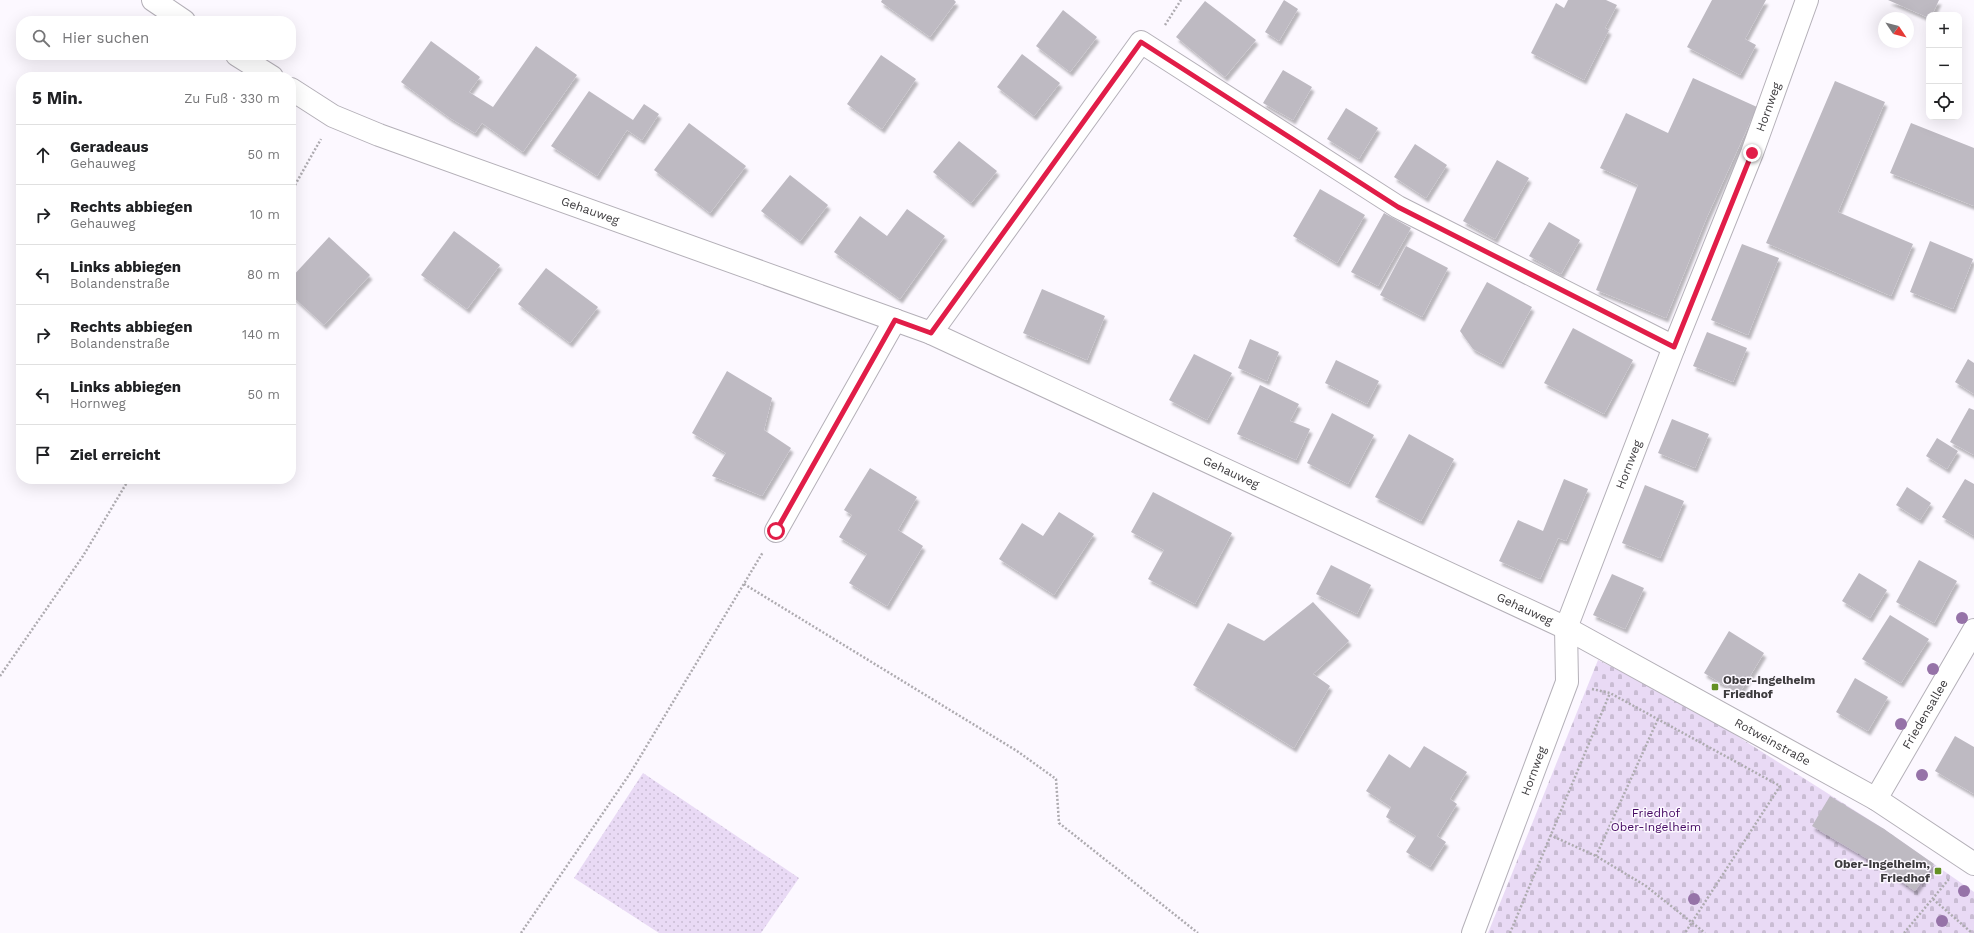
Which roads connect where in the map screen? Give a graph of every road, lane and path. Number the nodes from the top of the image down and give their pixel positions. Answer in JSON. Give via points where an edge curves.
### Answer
{"nodes":[{"id":1,"x":153,"y":0,"type":"edge"},
{"id":2,"x":1807,"y":0,"type":"edge"},
{"id":3,"x":177,"y":16,"type":"edge"},
{"id":4,"x":245,"y":60,"type":"edge"},
{"id":5,"x":264,"y":72,"type":"edge"},
{"id":6,"x":296,"y":92,"type":"edge"},
{"id":7,"x":333,"y":116,"type":"junction"},
{"id":8,"x":296,"y":183,"type":"edge"},
{"id":9,"x":895,"y":320,"type":"junction"},
{"id":10,"x":931,"y":333,"type":"junction"},
{"id":11,"x":1674,"y":347,"type":"junction"},
{"id":12,"x":126,"y":484,"type":"edge"},
{"id":13,"x":776,"y":531,"type":"joint"},
{"id":14,"x":744,"y":584,"type":"junction"},
{"id":15,"x":1566,"y":628,"type":"junction"},
{"id":16,"x":1974,"y":630,"type":"edge"},
{"id":17,"x":0,"y":676,"type":"edge"},
{"id":18,"x":1658,"y":719,"type":"junction"},
{"id":19,"x":1876,"y":799,"type":"junction"},
{"id":20,"x":1550,"y":835,"type":"junction"},
{"id":21,"x":1596,"y":856,"type":"junction"},
{"id":22,"x":1970,"y":862,"type":"edge"},
{"id":23,"x":1933,"y":899,"type":"junction"},
{"id":24,"x":1691,"y":923,"type":"junction"},
{"id":25,"x":521,"y":933,"type":"edge"},
{"id":26,"x":1198,"y":933,"type":"edge"},
{"id":27,"x":1473,"y":933,"type":"edge"},
{"id":28,"x":1510,"y":933,"type":"edge"},
{"id":29,"x":1685,"y":933,"type":"edge"},
{"id":30,"x":1705,"y":933,"type":"edge"},
{"id":31,"x":1904,"y":933,"type":"edge"},
{"id":32,"x":1972,"y":933,"type":"edge"}],
"edges":[{"from":1,"to":3,"type":"street"},
{"from":2,"to":11,"type":"street","name":"Hornweg","via":[[1752,153]]},
{"from":4,"to":5,"type":"street"},
{"from":6,"to":7,"type":"street","name":"Gehauweg"},
{"from":7,"to":8,"type":"path"},
{"from":7,"to":9,"type":"street","name":"Gehauweg","via":[[379,135]]},
{"from":9,"to":10,"type":"street","name":"Gehauweg"},
{"from":9,"to":13,"type":"street"},
{"from":10,"to":11,"type":"street","via":[[1141,42],[1398,207]]},
{"from":10,"to":15,"type":"street","name":"Gehauweg"},
{"from":11,"to":15,"type":"street","name":"Hornweg"},
{"from":12,"to":17,"type":"path","via":[[84,556]]},
{"from":13,"to":14,"type":"path"},
{"from":14,"to":25,"type":"path","via":[[631,772]]},
{"from":14,"to":26,"type":"path","via":[[1018,751],[1056,778],[1059,823]]},
{"from":15,"to":19,"type":"street","name":"Rotweinstraße"},
{"from":15,"to":27,"type":"street","name":"Hornweg","via":[[1566,682]]},
{"from":16,"to":19,"type":"street","name":"Friedensallee"},
{"from":18,"to":20,"type":"path","via":[[1610,693]]},
{"from":18,"to":21,"type":"path"},
{"from":18,"to":24,"type":"path","via":[[1780,786]]},
{"from":19,"to":22,"type":"street","name":"Rotweinstraße"},
{"from":20,"to":21,"type":"path"},
{"from":20,"to":28,"type":"path"},
{"from":21,"to":24,"type":"path","via":[[1646,886]]},
{"from":22,"to":23,"type":"path"},
{"from":23,"to":31,"type":"path"},
{"from":23,"to":32,"type":"path"},
{"from":24,"to":29,"type":"path"},
{"from":24,"to":30,"type":"path"}]}
